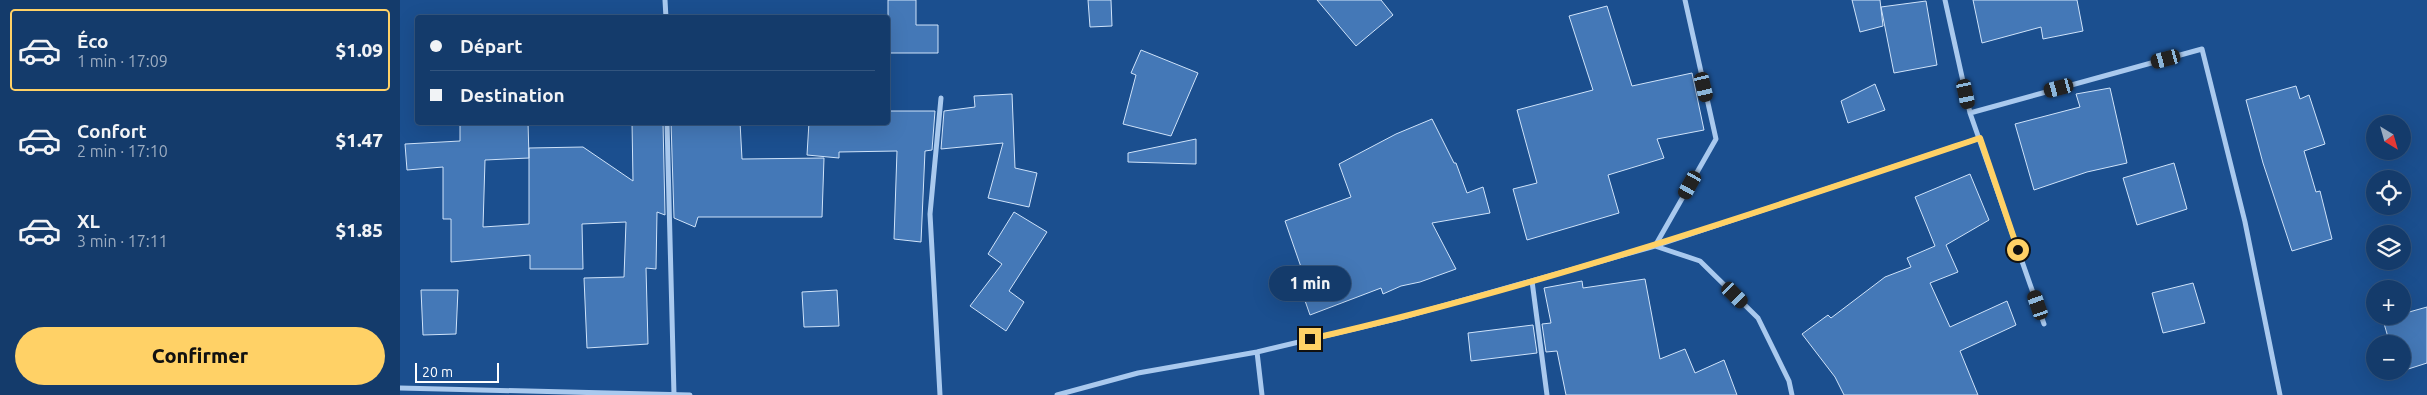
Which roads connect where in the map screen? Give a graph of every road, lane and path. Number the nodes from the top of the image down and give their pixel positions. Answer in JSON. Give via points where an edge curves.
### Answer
{"nodes":[{"id":1,"x":665,"y":0,"type":"edge"},
{"id":2,"x":1685,"y":0,"type":"edge"},
{"id":3,"x":1945,"y":0,"type":"edge"},
{"id":4,"x":666,"y":15,"type":"edge"},
{"id":5,"x":941,"y":98,"type":"dead end"},
{"id":6,"x":1970,"y":113,"type":"junction"},
{"id":7,"x":667,"y":125,"type":"edge"},
{"id":8,"x":1980,"y":138,"type":"junction"},
{"id":9,"x":1655,"y":246,"type":"junction"},
{"id":10,"x":1532,"y":281,"type":"junction"},
{"id":11,"x":2044,"y":324,"type":"dead end"},
{"id":12,"x":1256,"y":352,"type":"junction"},
{"id":13,"x":400,"y":388,"type":"edge"},
{"id":14,"x":674,"y":394,"type":"edge"},
{"id":15,"x":690,"y":395,"type":"edge"},
{"id":16,"x":940,"y":395,"type":"edge"},
{"id":17,"x":1057,"y":395,"type":"edge"},
{"id":18,"x":1262,"y":395,"type":"edge"},
{"id":19,"x":1547,"y":395,"type":"edge"},
{"id":20,"x":1792,"y":395,"type":"edge"},
{"id":21,"x":2280,"y":395,"type":"edge"}],
"edges":[{"from":1,"to":4,"type":"street"},
{"from":2,"to":9,"type":"street","via":[[1716,139]]},
{"from":3,"to":6,"type":"street"},
{"from":5,"to":16,"type":"street","via":[[930,214]]},
{"from":6,"to":8,"type":"street"},
{"from":6,"to":21,"type":"street","via":[[2202,49],[2245,222]]},
{"from":7,"to":14,"type":"street"},
{"from":8,"to":9,"type":"street"},
{"from":8,"to":11,"type":"street"},
{"from":9,"to":10,"type":"street"},
{"from":9,"to":20,"type":"street","via":[[1700,261],[1758,318],[1789,381]]},
{"from":10,"to":12,"type":"street","via":[[1400,318]]},
{"from":10,"to":19,"type":"street"},
{"from":12,"to":17,"type":"street","via":[[1138,373]]},
{"from":12,"to":18,"type":"street"},
{"from":13,"to":14,"type":"street"},
{"from":14,"to":15,"type":"street"}]}
